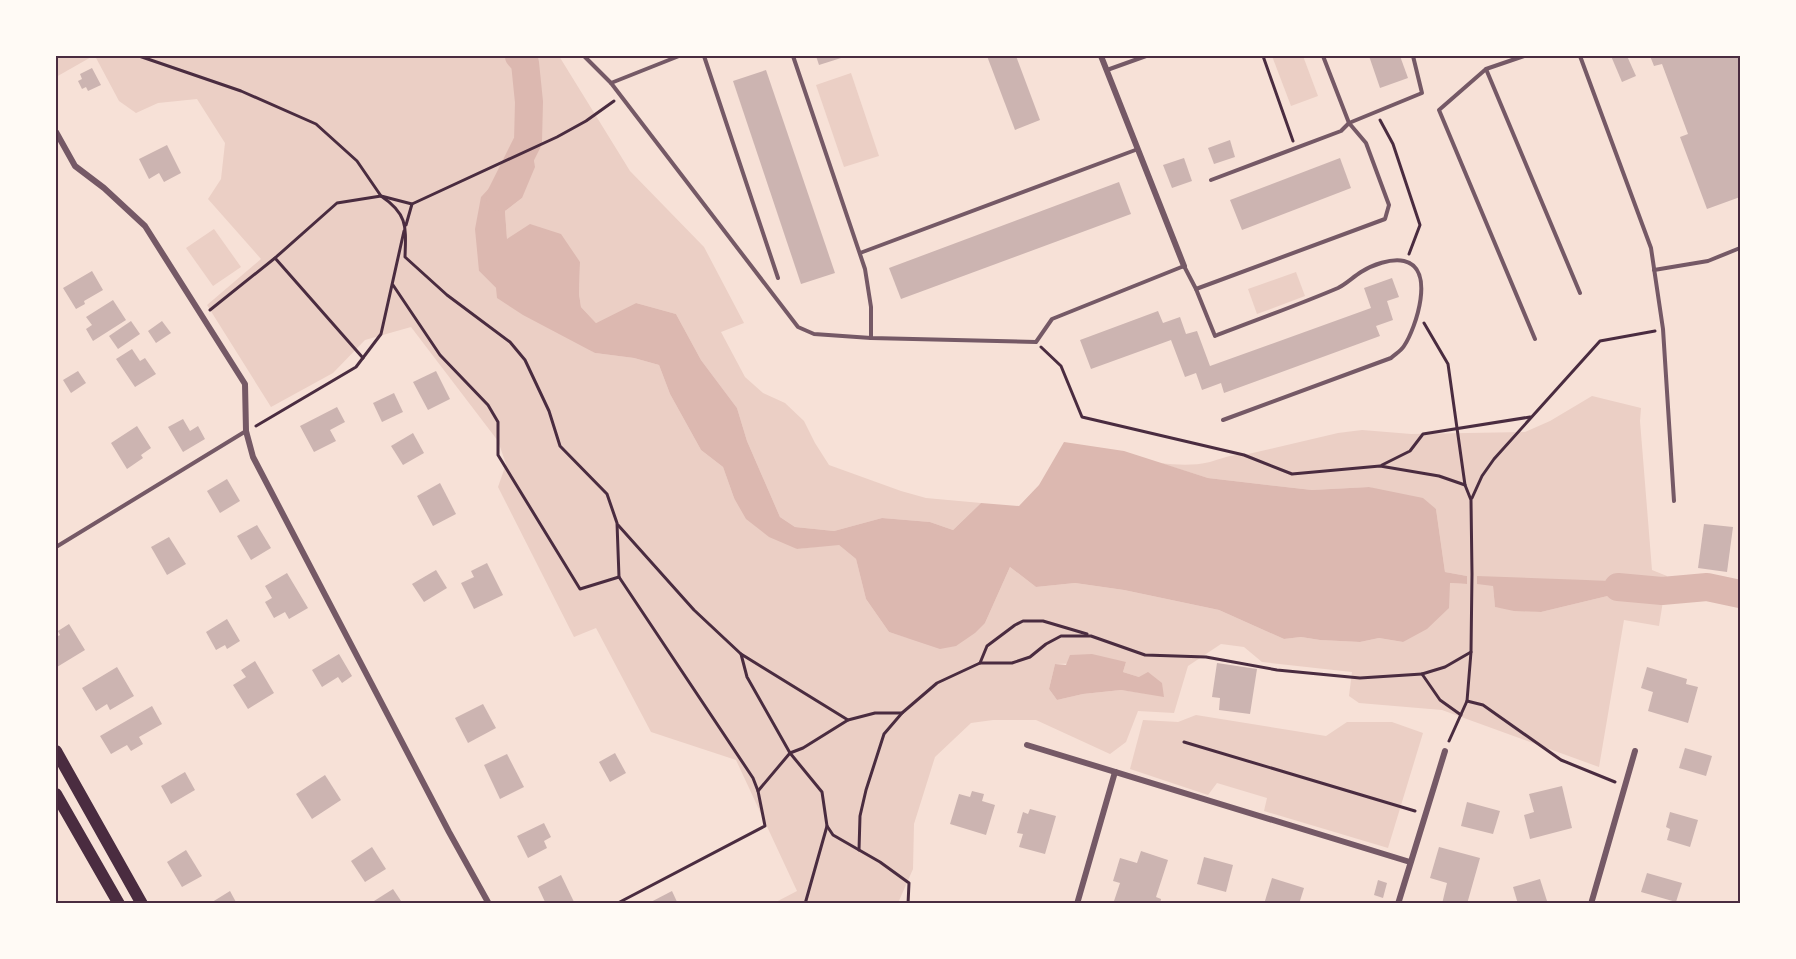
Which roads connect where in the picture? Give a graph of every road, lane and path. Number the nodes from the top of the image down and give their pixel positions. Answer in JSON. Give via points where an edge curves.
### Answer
{"nodes":[{"id":1,"x":139,"y":56,"type":"edge"},
{"id":2,"x":584,"y":56,"type":"edge"},
{"id":3,"x":679,"y":56,"type":"edge"},
{"id":4,"x":704,"y":56,"type":"edge"},
{"id":5,"x":793,"y":56,"type":"edge"},
{"id":6,"x":1101,"y":56,"type":"edge"},
{"id":7,"x":1146,"y":56,"type":"edge"},
{"id":8,"x":1263,"y":56,"type":"edge"},
{"id":9,"x":1323,"y":56,"type":"edge"},
{"id":10,"x":1413,"y":56,"type":"edge"},
{"id":11,"x":1524,"y":56,"type":"edge"},
{"id":12,"x":1580,"y":56,"type":"edge"},
{"id":13,"x":1486,"y":69,"type":"junction"},
{"id":14,"x":1107,"y":70,"type":"junction"},
{"id":15,"x":611,"y":83,"type":"junction"},
{"id":16,"x":607,"y":107,"type":"dead end"},
{"id":17,"x":1376,"y":111,"type":"junction"},
{"id":18,"x":1349,"y":123,"type":"junction"},
{"id":19,"x":56,"y":132,"type":"edge"},
{"id":20,"x":1295,"y":148,"type":"junction"},
{"id":21,"x":1138,"y":149,"type":"junction"},
{"id":22,"x":1211,"y":180,"type":"dead end"},
{"id":23,"x":381,"y":196,"type":"junction"},
{"id":24,"x":412,"y":204,"type":"junction"},
{"id":25,"x":406,"y":224,"type":"junction"},
{"id":26,"x":1740,"y":248,"type":"edge"},
{"id":27,"x":860,"y":253,"type":"junction"},
{"id":28,"x":275,"y":258,"type":"junction"},
{"id":29,"x":1407,"y":261,"type":"junction"},
{"id":30,"x":1184,"y":266,"type":"junction"},
{"id":31,"x":1654,"y":270,"type":"junction"},
{"id":32,"x":778,"y":278,"type":"dead end"},
{"id":33,"x":393,"y":285,"type":"junction"},
{"id":34,"x":1197,"y":289,"type":"junction"},
{"id":35,"x":1580,"y":293,"type":"dead end"},
{"id":36,"x":1419,"y":315,"type":"junction"},
{"id":37,"x":202,"y":316,"type":"junction"},
{"id":38,"x":1663,"y":329,"type":"junction"},
{"id":39,"x":871,"y":338,"type":"junction"},
{"id":40,"x":1534,"y":339,"type":"dead end"},
{"id":41,"x":1036,"y":342,"type":"junction"},
{"id":42,"x":363,"y":358,"type":"junction"},
{"id":43,"x":1530,"y":417,"type":"junction"},
{"id":44,"x":1222,"y":420,"type":"dead end"},
{"id":45,"x":1458,"y":428,"type":"junction"},
{"id":46,"x":246,"y":431,"type":"junction"},
{"id":47,"x":1380,"y":466,"type":"junction"},
{"id":48,"x":1465,"y":485,"type":"junction"},
{"id":49,"x":1471,"y":500,"type":"junction"},
{"id":50,"x":1674,"y":501,"type":"dead end"},
{"id":51,"x":617,"y":524,"type":"junction"},
{"id":52,"x":56,"y":547,"type":"edge"},
{"id":53,"x":619,"y":577,"type":"junction"},
{"id":54,"x":1091,"y":636,"type":"junction"},
{"id":55,"x":1470,"y":652,"type":"junction"},
{"id":56,"x":741,"y":654,"type":"junction"},
{"id":57,"x":980,"y":663,"type":"junction"},
{"id":58,"x":1422,"y":674,"type":"junction"},
{"id":59,"x":1467,"y":701,"type":"junction"},
{"id":60,"x":902,"y":713,"type":"junction"},
{"id":61,"x":1461,"y":715,"type":"junction"},
{"id":62,"x":848,"y":720,"type":"junction"},
{"id":63,"x":1184,"y":742,"type":"dead end"},
{"id":64,"x":1027,"y":745,"type":"dead end"},
{"id":65,"x":1445,"y":751,"type":"joint"},
{"id":66,"x":1635,"y":751,"type":"dead end"},
{"id":67,"x":56,"y":752,"type":"edge"},
{"id":68,"x":790,"y":753,"type":"junction"},
{"id":69,"x":1115,"y":772,"type":"junction"},
{"id":70,"x":1625,"y":786,"type":"junction"},
{"id":71,"x":758,"y":791,"type":"junction"},
{"id":72,"x":56,"y":794,"type":"edge"},
{"id":73,"x":1425,"y":814,"type":"junction"},
{"id":74,"x":827,"y":826,"type":"junction"},
{"id":75,"x":859,"y":849,"type":"junction"},
{"id":76,"x":1410,"y":862,"type":"junction"},
{"id":77,"x":120,"y":903,"type":"edge"},
{"id":78,"x":142,"y":903,"type":"edge"},
{"id":79,"x":489,"y":903,"type":"edge"},
{"id":80,"x":616,"y":903,"type":"edge"},
{"id":81,"x":805,"y":903,"type":"edge"},
{"id":82,"x":908,"y":903,"type":"edge"},
{"id":83,"x":1077,"y":903,"type":"edge"},
{"id":84,"x":1398,"y":903,"type":"edge"},
{"id":85,"x":1591,"y":903,"type":"edge"}],
"edges":[{"from":1,"to":23,"type":"path","via":[[241,91],[316,124],[357,161]]},
{"from":2,"to":15,"type":"lane"},
{"from":3,"to":15,"type":"lane"},
{"from":4,"to":32,"type":"lane"},
{"from":5,"to":27,"type":"lane"},
{"from":6,"to":14,"type":"street"},
{"from":7,"to":14,"type":"lane"},
{"from":8,"to":20,"type":"path"},
{"from":9,"to":18,"type":"lane"},
{"from":10,"to":17,"type":"lane","via":[[1422,93]]},
{"from":11,"to":13,"type":"lane"},
{"from":12,"to":31,"type":"lane","via":[[1651,248]]},
{"from":13,"to":35,"type":"lane"},
{"from":13,"to":40,"type":"lane","via":[[1439,110]]},
{"from":14,"to":21,"type":"street"},
{"from":15,"to":39,"type":"lane","via":[[798,327],[814,334]]},
{"from":16,"to":24,"type":"path","via":[[556,137]]},
{"from":17,"to":18,"type":"lane"},
{"from":17,"to":29,"type":"path","via":[[1393,144],[1420,225]]},
{"from":18,"to":20,"type":"lane","via":[[1341,131]]},
{"from":18,"to":34,"type":"lane","via":[[1366,142],[1389,205],[1385,219]]},
{"from":19,"to":37,"type":"street","via":[[75,166],[145,226]]},
{"from":20,"to":22,"type":"lane"},
{"from":21,"to":27,"type":"lane"},
{"from":21,"to":30,"type":"street"},
{"from":23,"to":24,"type":"path"},
{"from":23,"to":25,"type":"path","via":[[392,203]]},
{"from":23,"to":28,"type":"path","via":[[336,203]]},
{"from":24,"to":25,"type":"path"},
{"from":25,"to":33,"type":"path"},
{"from":25,"to":51,"type":"path","via":[[405,256],[447,295],[510,342],[525,360],[549,411],[560,446],[607,494]]},
{"from":26,"to":31,"type":"lane","via":[[1708,261]]},
{"from":27,"to":39,"type":"lane","via":[[871,307]]},
{"from":28,"to":37,"type":"path"},
{"from":28,"to":42,"type":"path"},
{"from":29,"to":34,"type":"lane","via":[[1394,260],[1362,271],[1341,286],[1215,336]]},
{"from":29,"to":36,"type":"lane","via":[[1416,269],[1420,281]]},
{"from":30,"to":34,"type":"lane"},
{"from":30,"to":41,"type":"lane","via":[[1052,319]]},
{"from":31,"to":38,"type":"lane"},
{"from":33,"to":42,"type":"path","via":[[381,334]]},
{"from":33,"to":53,"type":"path","via":[[440,355],[488,405],[498,422],[498,455],[580,589]]},
{"from":36,"to":44,"type":"lane","via":[[1403,348],[1391,358]]},
{"from":36,"to":45,"type":"path","via":[[1448,364]]},
{"from":37,"to":46,"type":"street","via":[[246,384]]},
{"from":38,"to":43,"type":"path","via":[[1600,341]]},
{"from":38,"to":50,"type":"lane"},
{"from":39,"to":41,"type":"lane"},
{"from":41,"to":47,"type":"path","via":[[1061,366],[1082,417],[1244,455],[1292,474]]},
{"from":42,"to":46,"type":"path","via":[[356,367]]},
{"from":43,"to":45,"type":"path"},
{"from":43,"to":49,"type":"path","via":[[1488,468]]},
{"from":45,"to":47,"type":"path","via":[[1423,434],[1410,451]]},
{"from":45,"to":48,"type":"path"},
{"from":46,"to":52,"type":"lane"},
{"from":46,"to":79,"type":"street","via":[[253,457]]},
{"from":47,"to":48,"type":"path","via":[[1439,476]]},
{"from":48,"to":49,"type":"path"},
{"from":49,"to":55,"type":"path"},
{"from":51,"to":53,"type":"path"},
{"from":51,"to":56,"type":"path"},
{"from":53,"to":71,"type":"path"},
{"from":54,"to":57,"type":"path","via":[[1061,636],[1030,657],[1012,663]]},
{"from":54,"to":57,"type":"path","via":[[1043,621],[1023,621],[987,646]]},
{"from":54,"to":58,"type":"path","via":[[1145,655],[1206,657],[1277,670],[1360,678]]},
{"from":55,"to":58,"type":"path","via":[[1445,667]]},
{"from":55,"to":59,"type":"path"},
{"from":56,"to":62,"type":"path"},
{"from":56,"to":68,"type":"path","via":[[747,677]]},
{"from":57,"to":60,"type":"path","via":[[937,683]]},
{"from":58,"to":61,"type":"path","via":[[1440,700]]},
{"from":59,"to":61,"type":"path"},
{"from":59,"to":70,"type":"path","via":[[1483,705],[1561,760]]},
{"from":60,"to":62,"type":"path","via":[[875,713]]},
{"from":60,"to":75,"type":"path","via":[[884,734],[866,790]]},
{"from":61,"to":65,"type":"path"},
{"from":62,"to":68,"type":"path"},
{"from":63,"to":73,"type":"path"},
{"from":64,"to":69,"type":"street"},
{"from":65,"to":73,"type":"street"},
{"from":66,"to":70,"type":"street"},
{"from":67,"to":78,"type":"main road"},
{"from":68,"to":71,"type":"path"},
{"from":68,"to":74,"type":"path","via":[[822,792]]},
{"from":69,"to":76,"type":"street"},
{"from":69,"to":83,"type":"street"},
{"from":70,"to":85,"type":"street"},
{"from":71,"to":80,"type":"path","via":[[765,825]]},
{"from":72,"to":77,"type":"main road"},
{"from":73,"to":76,"type":"street"},
{"from":74,"to":75,"type":"path","via":[[833,835]]},
{"from":74,"to":81,"type":"path"},
{"from":75,"to":82,"type":"path","via":[[909,883]]},
{"from":76,"to":84,"type":"street"}]}
